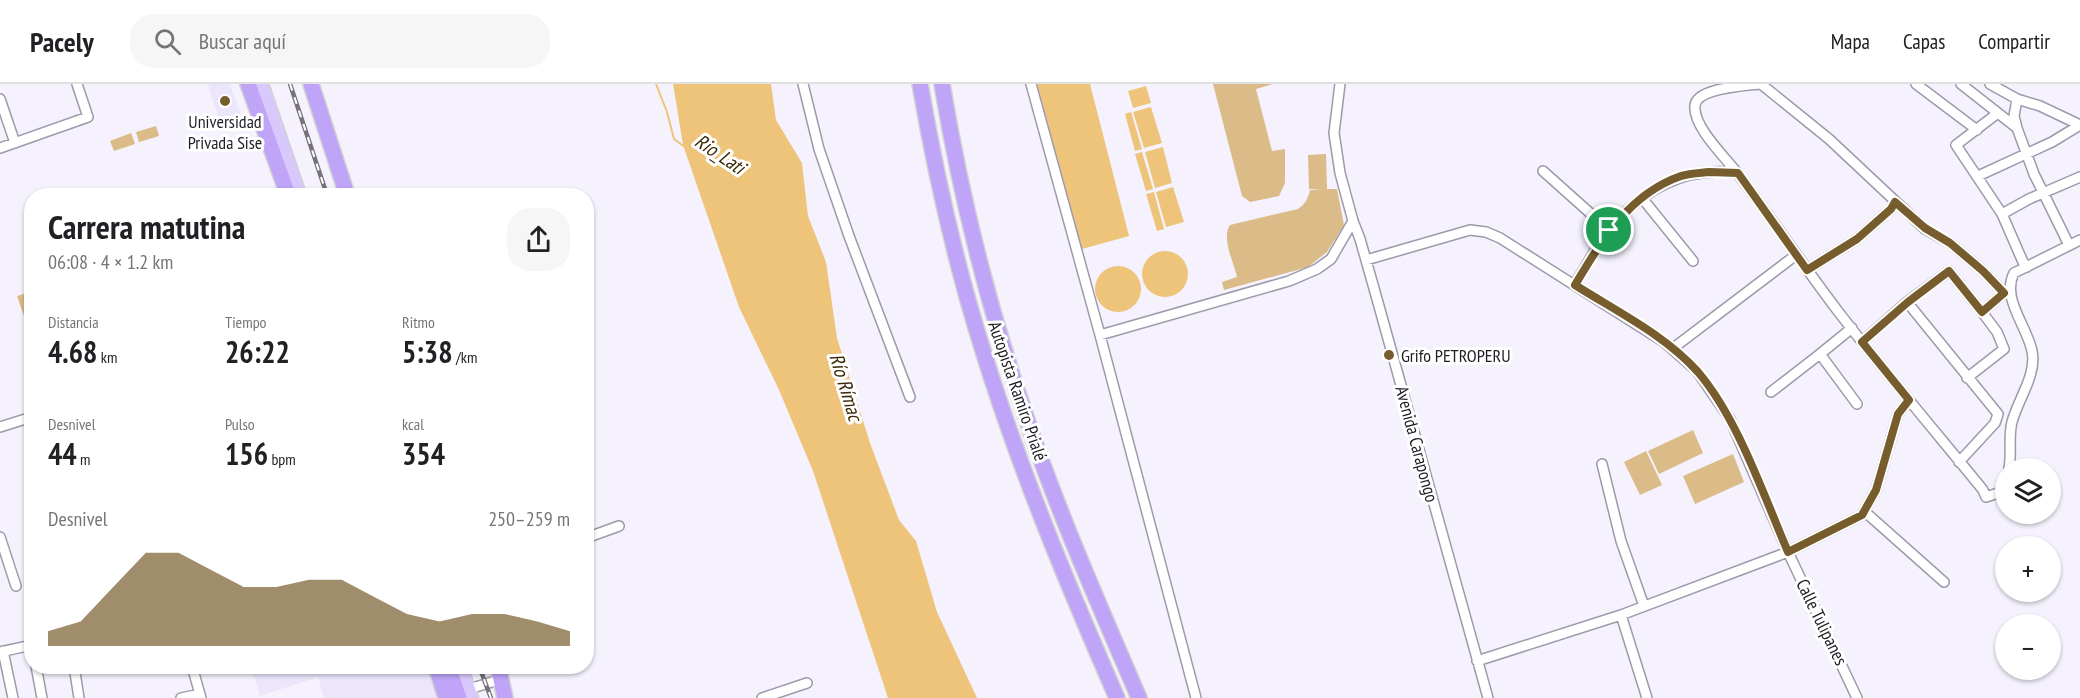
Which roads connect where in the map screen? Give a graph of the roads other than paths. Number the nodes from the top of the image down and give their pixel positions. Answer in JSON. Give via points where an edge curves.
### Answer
{"nodes":[{"id":1,"x":77,"y":84,"type":"edge"},
{"id":2,"x":248,"y":84,"type":"edge"},
{"id":3,"x":262,"y":84,"type":"edge"},
{"id":4,"x":311,"y":84,"type":"edge"},
{"id":5,"x":803,"y":84,"type":"edge"},
{"id":6,"x":920,"y":84,"type":"edge"},
{"id":7,"x":942,"y":84,"type":"edge"},
{"id":8,"x":1031,"y":84,"type":"edge"},
{"id":9,"x":1340,"y":84,"type":"edge"},
{"id":10,"x":1760,"y":84,"type":"edge"},
{"id":11,"x":1916,"y":84,"type":"edge"},
{"id":12,"x":1961,"y":84,"type":"edge"},
{"id":13,"x":1990,"y":84,"type":"edge"},
{"id":14,"x":0,"y":99,"type":"edge"},
{"id":15,"x":2017,"y":99,"type":"junction"},
{"id":16,"x":1995,"y":112,"type":"junction"},
{"id":17,"x":2080,"y":125,"type":"edge"},
{"id":18,"x":2017,"y":129,"type":"junction"},
{"id":19,"x":1977,"y":130,"type":"junction"},
{"id":20,"x":15,"y":143,"type":"junction"},
{"id":21,"x":0,"y":148,"type":"edge"},
{"id":22,"x":2026,"y":154,"type":"junction"},
{"id":23,"x":1543,"y":171,"type":"dead end"},
{"id":24,"x":1738,"y":173,"type":"junction"},
{"id":25,"x":1978,"y":176,"type":"junction"},
{"id":26,"x":2080,"y":177,"type":"edge"},
{"id":27,"x":285,"y":188,"type":"edge"},
{"id":28,"x":298,"y":188,"type":"edge"},
{"id":29,"x":345,"y":188,"type":"edge"},
{"id":30,"x":2044,"y":193,"type":"junction"},
{"id":31,"x":1642,"y":198,"type":"junction"},
{"id":32,"x":1895,"y":202,"type":"junction"},
{"id":33,"x":2002,"y":214,"type":"junction"},
{"id":34,"x":1353,"y":221,"type":"junction"},
{"id":35,"x":1609,"y":230,"type":"junction"},
{"id":36,"x":2080,"y":240,"type":"edge"},
{"id":37,"x":2069,"y":245,"type":"junction"},
{"id":38,"x":1796,"y":255,"type":"junction"},
{"id":39,"x":1366,"y":260,"type":"junction"},
{"id":40,"x":1693,"y":261,"type":"dead end"},
{"id":41,"x":2027,"y":267,"type":"junction"},
{"id":42,"x":1807,"y":270,"type":"junction"},
{"id":43,"x":1575,"y":285,"type":"junction"},
{"id":44,"x":2008,"y":293,"type":"junction"},
{"id":45,"x":1908,"y":302,"type":"junction"},
{"id":46,"x":1982,"y":312,"type":"junction"},
{"id":47,"x":1852,"y":328,"type":"junction"},
{"id":48,"x":1100,"y":335,"type":"junction"},
{"id":49,"x":1862,"y":342,"type":"junction"},
{"id":50,"x":1672,"y":349,"type":"junction"},
{"id":51,"x":1820,"y":354,"type":"junction"},
{"id":52,"x":1967,"y":378,"type":"junction"},
{"id":53,"x":1771,"y":392,"type":"dead end"},
{"id":54,"x":910,"y":397,"type":"dead end"},
{"id":55,"x":1909,"y":400,"type":"junction"},
{"id":56,"x":1857,"y":404,"type":"dead end"},
{"id":57,"x":24,"y":420,"type":"edge"},
{"id":58,"x":0,"y":427,"type":"edge"},
{"id":59,"x":2010,"y":458,"type":"edge"},
{"id":60,"x":1959,"y":462,"type":"junction"},
{"id":61,"x":1602,"y":464,"type":"dead end"},
{"id":62,"x":1995,"y":494,"type":"edge"},
{"id":63,"x":1864,"y":511,"type":"junction"},
{"id":64,"x":620,"y":526,"type":"dead end"},
{"id":65,"x":594,"y":535,"type":"edge"},
{"id":66,"x":0,"y":538,"type":"edge"},
{"id":67,"x":1788,"y":552,"type":"junction"},
{"id":68,"x":1944,"y":582,"type":"dead end"},
{"id":69,"x":16,"y":586,"type":"dead end"},
{"id":70,"x":1644,"y":606,"type":"junction"},
{"id":71,"x":1621,"y":615,"type":"junction"},
{"id":72,"x":24,"y":647,"type":"edge"},
{"id":73,"x":2,"y":652,"type":"edge"},
{"id":74,"x":1477,"y":661,"type":"junction"},
{"id":75,"x":38,"y":674,"type":"edge"},
{"id":76,"x":75,"y":674,"type":"edge"},
{"id":77,"x":194,"y":674,"type":"edge"},
{"id":78,"x":438,"y":674,"type":"edge"},
{"id":79,"x":453,"y":674,"type":"edge"},
{"id":80,"x":463,"y":674,"type":"edge"},
{"id":81,"x":498,"y":674,"type":"edge"},
{"id":82,"x":500,"y":674,"type":"edge"},
{"id":83,"x":807,"y":683,"type":"dead end"},
{"id":84,"x":467,"y":695,"type":"edge"},
{"id":85,"x":201,"y":696,"type":"edge"},
{"id":86,"x":13,"y":698,"type":"edge"},
{"id":87,"x":42,"y":698,"type":"edge"},
{"id":88,"x":79,"y":698,"type":"edge"},
{"id":89,"x":181,"y":698,"type":"edge"},
{"id":90,"x":446,"y":698,"type":"edge"},
{"id":91,"x":505,"y":698,"type":"edge"},
{"id":92,"x":762,"y":698,"type":"edge"},
{"id":93,"x":1117,"y":698,"type":"edge"},
{"id":94,"x":1139,"y":698,"type":"edge"},
{"id":95,"x":1196,"y":698,"type":"edge"},
{"id":96,"x":1488,"y":698,"type":"edge"},
{"id":97,"x":1647,"y":698,"type":"edge"},
{"id":98,"x":1857,"y":698,"type":"edge"}],
"edges":[{"from":1,"to":20,"type":"street","via":[[88,117]]},
{"from":2,"to":27,"type":"highway"},
{"from":3,"to":28,"type":"main road"},
{"from":4,"to":29,"type":"highway"},
{"from":5,"to":54,"type":"street","via":[[826,171]]},
{"from":6,"to":93,"type":"highway","name":"Autopista Ramiro Prialé","via":[[955,251],[979,341],[1014,444]]},
{"from":7,"to":94,"type":"highway","name":"Autopista Ramiro Prialé","via":[[978,256],[1021,402],[1061,512]]},
{"from":8,"to":48,"type":"street"},
{"from":9,"to":34,"type":"street","name":"Avenida Carapongo","via":[[1334,133]]},
{"from":10,"to":24,"type":"street","via":[[1708,92],[1697,99],[1695,106],[1702,129]]},
{"from":10,"to":32,"type":"street","via":[[1829,139]]},
{"from":11,"to":19,"type":"street"},
{"from":12,"to":16,"type":"street"},
{"from":13,"to":15,"type":"street"},
{"from":14,"to":20,"type":"street"},
{"from":15,"to":17,"type":"street"},
{"from":15,"to":18,"type":"street"},
{"from":16,"to":18,"type":"street"},
{"from":16,"to":19,"type":"street"},
{"from":17,"to":22,"type":"street"},
{"from":18,"to":22,"type":"street"},
{"from":19,"to":25,"type":"street","via":[[1956,145]]},
{"from":20,"to":21,"type":"street"},
{"from":22,"to":25,"type":"street"},
{"from":22,"to":30,"type":"street"},
{"from":23,"to":35,"type":"street"},
{"from":24,"to":31,"type":"street","via":[[1684,175]]},
{"from":24,"to":38,"type":"street"},
{"from":25,"to":33,"type":"street"},
{"from":26,"to":30,"type":"street"},
{"from":30,"to":33,"type":"street"},
{"from":30,"to":37,"type":"street"},
{"from":31,"to":35,"type":"street"},
{"from":31,"to":40,"type":"street"},
{"from":32,"to":42,"type":"street","via":[[1857,239]]},
{"from":32,"to":44,"type":"street"},
{"from":33,"to":41,"type":"street"},
{"from":34,"to":39,"type":"street","name":"Avenida Carapongo"},
{"from":34,"to":48,"type":"street","via":[[1331,259],[1317,269],[1289,281]]},
{"from":35,"to":43,"type":"street"},
{"from":36,"to":37,"type":"street"},
{"from":37,"to":41,"type":"street"},
{"from":38,"to":42,"type":"street"},
{"from":38,"to":50,"type":"street"},
{"from":39,"to":43,"type":"street","name":"Calle Tulipanes","via":[[1470,230],[1500,238]]},
{"from":39,"to":74,"type":"street","name":"Avenida Carapongo"},
{"from":41,"to":44,"type":"street","via":[[2014,273]]},
{"from":42,"to":47,"type":"street"},
{"from":43,"to":50,"type":"street","name":"Calle Tulipanes"},
{"from":44,"to":46,"type":"street"},
{"from":44,"to":59,"type":"street","via":[[2025,330],[2033,363],[2012,422]]},
{"from":45,"to":46,"type":"street","via":[[1949,271]]},
{"from":45,"to":49,"type":"street"},
{"from":45,"to":52,"type":"street"},
{"from":46,"to":52,"type":"street","via":[[2004,349]]},
{"from":47,"to":49,"type":"street"},
{"from":47,"to":51,"type":"street"},
{"from":48,"to":95,"type":"street"},
{"from":49,"to":55,"type":"street"},
{"from":50,"to":67,"type":"street","name":"Calle Tulipanes","via":[[1697,372],[1730,419]]},
{"from":51,"to":53,"type":"street"},
{"from":51,"to":56,"type":"street"},
{"from":52,"to":60,"type":"street","via":[[1998,414],[1995,423]]},
{"from":55,"to":60,"type":"street"},
{"from":55,"to":63,"type":"street","via":[[1898,414],[1876,490]]},
{"from":57,"to":58,"type":"street"},
{"from":60,"to":62,"type":"street","via":[[1986,497]]},
{"from":61,"to":70,"type":"street","via":[[1621,541]]},
{"from":63,"to":67,"type":"street"},
{"from":63,"to":68,"type":"street"},
{"from":64,"to":65,"type":"street"},
{"from":66,"to":69,"type":"street"},
{"from":67,"to":70,"type":"street"},
{"from":67,"to":98,"type":"street","name":"Calle Tulipanes"},
{"from":70,"to":71,"type":"street"},
{"from":71,"to":74,"type":"street"},
{"from":71,"to":97,"type":"street"},
{"from":72,"to":73,"type":"street"},
{"from":73,"to":86,"type":"street"},
{"from":74,"to":96,"type":"street","name":"Avenida Carapongo"},
{"from":75,"to":87,"type":"street"},
{"from":76,"to":88,"type":"street"},
{"from":77,"to":85,"type":"street"},
{"from":78,"to":90,"type":"highway"},
{"from":79,"to":84,"type":"highway"},
{"from":80,"to":84,"type":"main road"},
{"from":81,"to":84,"type":"street"},
{"from":82,"to":91,"type":"highway"},
{"from":83,"to":92,"type":"street"},
{"from":85,"to":89,"type":"street"}]}
